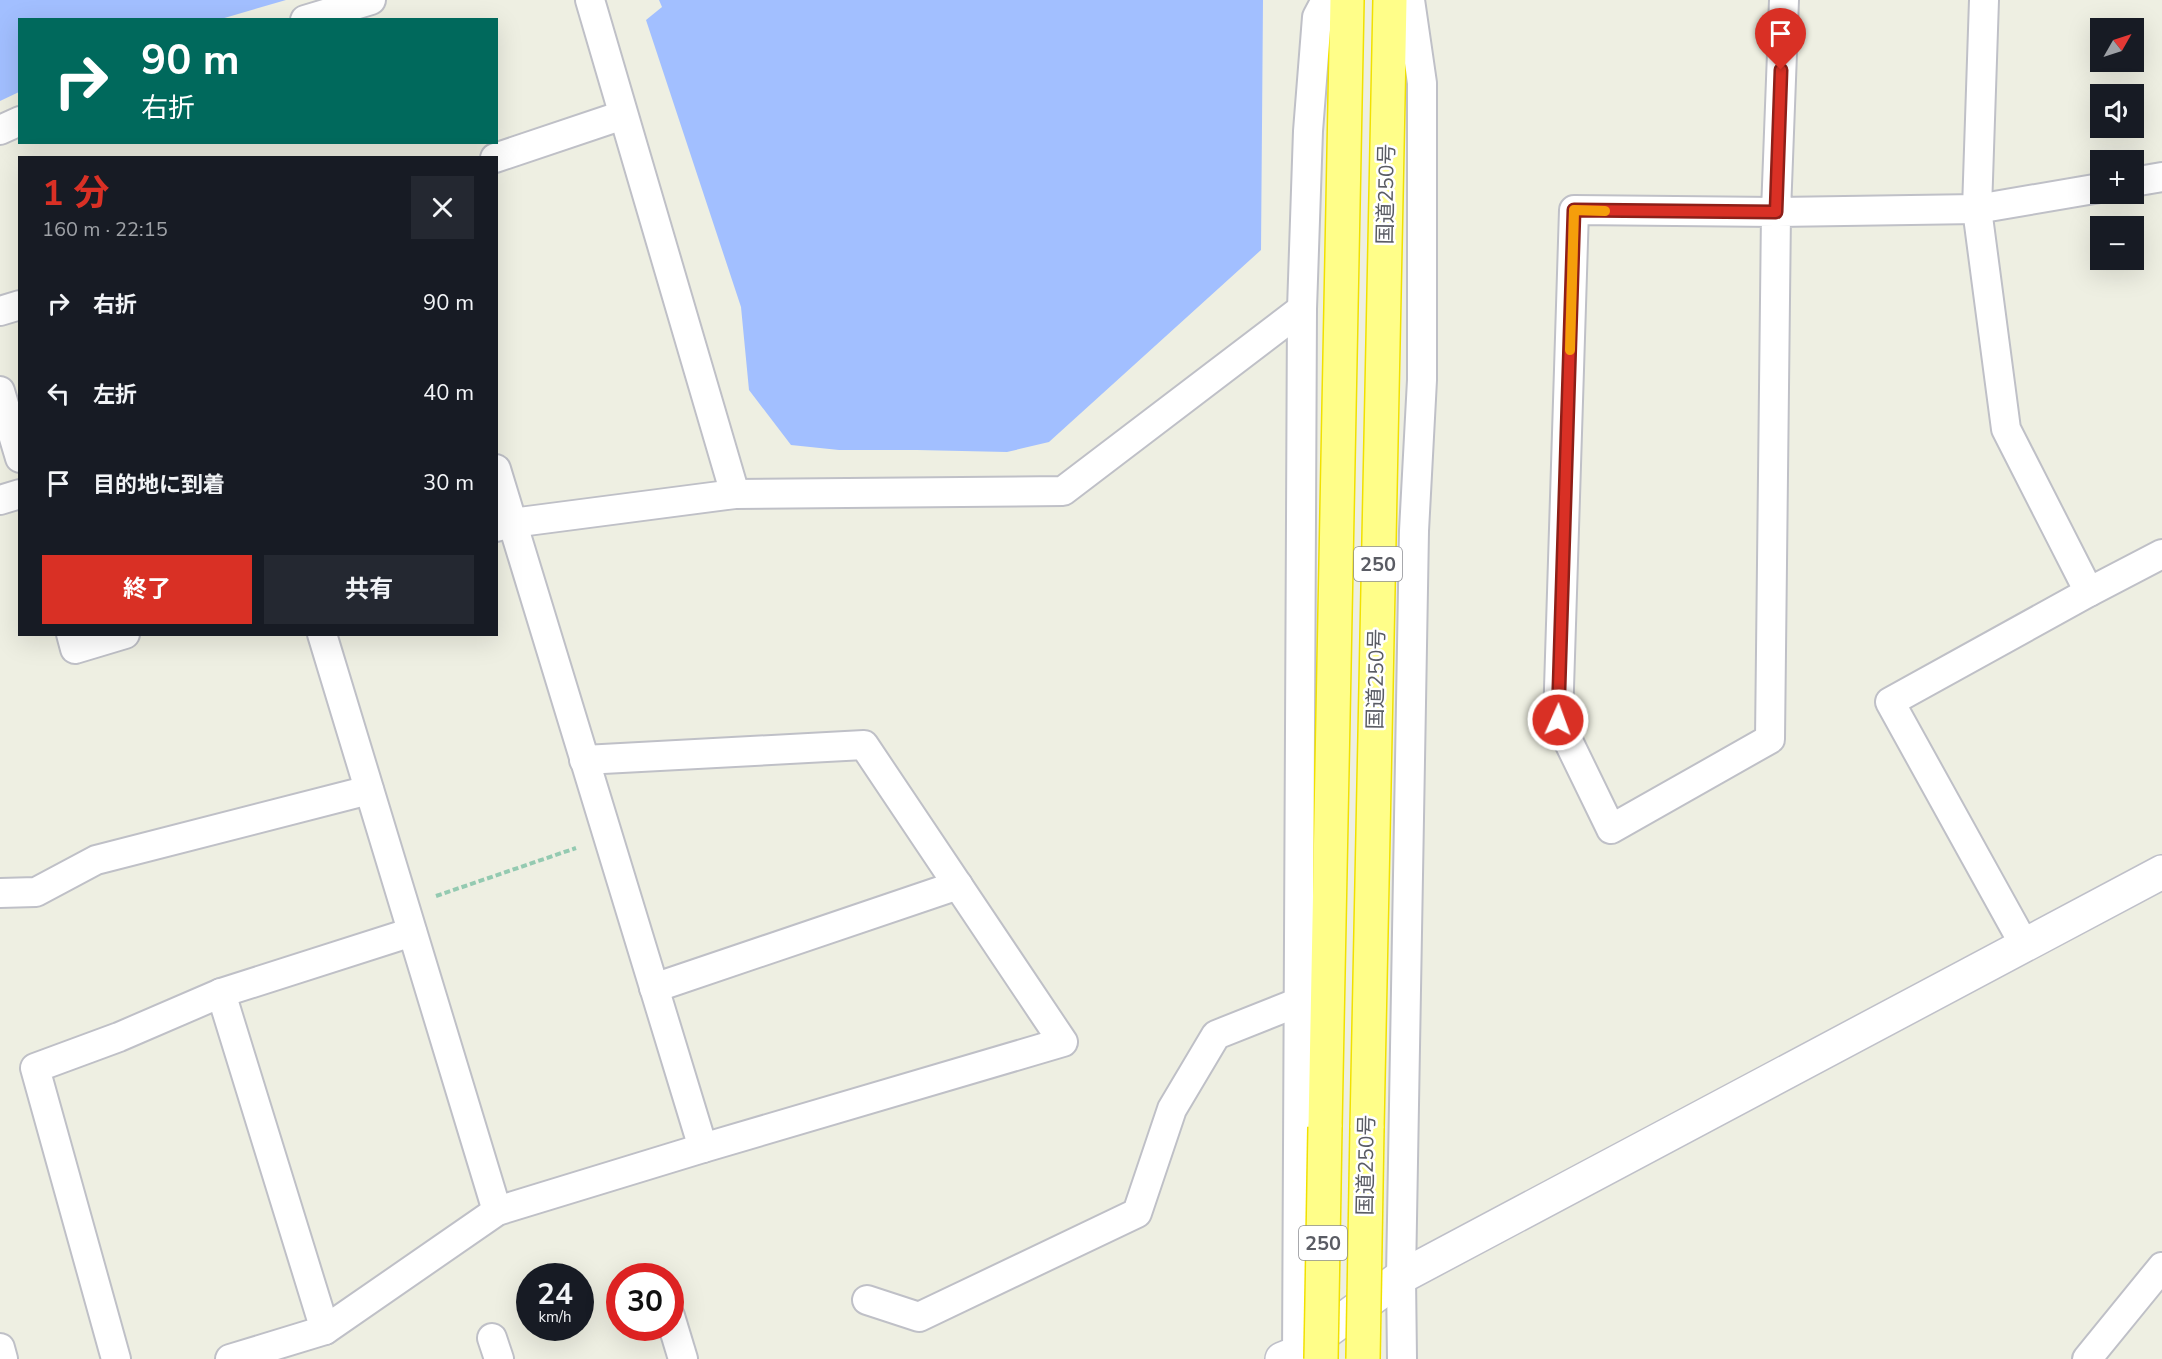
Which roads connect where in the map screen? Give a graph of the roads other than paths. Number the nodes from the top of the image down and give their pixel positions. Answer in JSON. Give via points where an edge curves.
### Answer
{"nodes":[{"id":1,"x":371,"y":0,"type":"edge"},
{"id":2,"x":590,"y":0,"type":"edge"},
{"id":3,"x":1326,"y":0,"type":"edge"},
{"id":4,"x":1347,"y":0,"type":"edge"},
{"id":5,"x":1390,"y":0,"type":"edge"},
{"id":6,"x":1410,"y":0,"type":"edge"},
{"id":7,"x":1784,"y":0,"type":"edge"},
{"id":8,"x":1984,"y":0,"type":"edge"},
{"id":9,"x":312,"y":18,"type":"edge"},
{"id":10,"x":623,"y":115,"type":"junction"},
{"id":11,"x":18,"y":122,"type":"edge"},
{"id":12,"x":0,"y":130,"type":"edge"},
{"id":13,"x":498,"y":157,"type":"edge"},
{"id":14,"x":2162,"y":177,"type":"edge"},
{"id":15,"x":2144,"y":180,"type":"edge"},
{"id":16,"x":2090,"y":190,"type":"edge"},
{"id":17,"x":1977,"y":209,"type":"junction"},
{"id":18,"x":1776,"y":212,"type":"junction"},
{"id":19,"x":18,"y":306,"type":"edge"},
{"id":20,"x":1302,"y":309,"type":"junction"},
{"id":21,"x":0,"y":311,"type":"edge"},
{"id":22,"x":0,"y":391,"type":"edge"},
{"id":23,"x":18,"y":451,"type":"edge"},
{"id":24,"x":498,"y":483,"type":"edge"},
{"id":25,"x":735,"y":494,"type":"junction"},
{"id":26,"x":18,"y":495,"type":"edge"},
{"id":27,"x":0,"y":500,"type":"edge"},
{"id":28,"x":504,"y":525,"type":"edge"},
{"id":29,"x":2162,"y":554,"type":"edge"},
{"id":30,"x":2090,"y":592,"type":"junction"},
{"id":31,"x":72,"y":636,"type":"edge"},
{"id":32,"x":118,"y":636,"type":"edge"},
{"id":33,"x":323,"y":636,"type":"edge"},
{"id":34,"x":584,"y":760,"type":"junction"},
{"id":35,"x":369,"y":789,"type":"junction"},
{"id":36,"x":2162,"y":872,"type":"edge"},
{"id":37,"x":958,"y":885,"type":"junction"},
{"id":38,"x":0,"y":893,"type":"edge"},
{"id":39,"x":408,"y":919,"type":"junction"},
{"id":40,"x":2025,"y":946,"type":"junction"},
{"id":41,"x":654,"y":988,"type":"junction"},
{"id":42,"x":220,"y":993,"type":"junction"},
{"id":43,"x":1299,"y":1002,"type":"junction"},
{"id":44,"x":703,"y":1148,"type":"junction"},
{"id":45,"x":496,"y":1211,"type":"junction"},
{"id":46,"x":2162,"y":1267,"type":"edge"},
{"id":47,"x":1401,"y":1277,"type":"junction"},
{"id":48,"x":867,"y":1300,"type":"dead end"},
{"id":49,"x":678,"y":1341,"type":"edge"},
{"id":50,"x":311,"y":1342,"type":"edge"},
{"id":51,"x":0,"y":1348,"type":"edge"},
{"id":52,"x":1299,"y":1358,"type":"edge"},
{"id":53,"x":3,"y":1359,"type":"edge"},
{"id":54,"x":116,"y":1359,"type":"edge"},
{"id":55,"x":230,"y":1359,"type":"edge"},
{"id":56,"x":683,"y":1359,"type":"edge"},
{"id":57,"x":1364,"y":1359,"type":"edge"},
{"id":58,"x":1402,"y":1359,"type":"edge"},
{"id":59,"x":2087,"y":1359,"type":"edge"}],
"edges":[{"from":1,"to":9,"type":"street"},
{"from":2,"to":10,"type":"street"},
{"from":3,"to":20,"type":"street","via":[[1317,17],[1308,131]]},
{"from":4,"to":52,"type":"highway","name":"国道250号","number":"250","bridge":true,"via":[[1324,1127]]},
{"from":5,"to":57,"type":"highway","name":"国道250号","number":"250","bridge":true},
{"from":6,"to":47,"type":"street","via":[[1422,83],[1422,380],[1414,531]]},
{"from":7,"to":18,"type":"street"},
{"from":8,"to":17,"type":"street"},
{"from":10,"to":13,"type":"street"},
{"from":10,"to":25,"type":"street"},
{"from":11,"to":12,"type":"street"},
{"from":14,"to":15,"type":"street"},
{"from":16,"to":17,"type":"street"},
{"from":17,"to":18,"type":"street"},
{"from":17,"to":30,"type":"street","via":[[2006,429]]},
{"from":18,"to":18,"type":"street","via":[[1574,210],[1558,720],[1611,829],[1770,739]]},
{"from":19,"to":21,"type":"street"},
{"from":20,"to":25,"type":"street","via":[[1063,491]]},
{"from":20,"to":43,"type":"street"},
{"from":22,"to":23,"type":"street"},
{"from":24,"to":28,"type":"street"},
{"from":25,"to":28,"type":"street"},
{"from":26,"to":27,"type":"street"},
{"from":28,"to":34,"type":"street"},
{"from":29,"to":30,"type":"street"},
{"from":30,"to":40,"type":"street","via":[[1890,702]]},
{"from":31,"to":32,"type":"street","via":[[75,649]]},
{"from":33,"to":35,"type":"street"},
{"from":34,"to":37,"type":"street","via":[[864,745]]},
{"from":34,"to":41,"type":"street"},
{"from":35,"to":38,"type":"street","via":[[96,860],[36,892]]},
{"from":35,"to":39,"type":"street"},
{"from":36,"to":40,"type":"street"},
{"from":37,"to":41,"type":"street"},
{"from":37,"to":44,"type":"street","via":[[1063,1042]]},
{"from":39,"to":42,"type":"street"},
{"from":39,"to":45,"type":"street"},
{"from":40,"to":47,"type":"street"},
{"from":41,"to":44,"type":"street"},
{"from":42,"to":50,"type":"street"},
{"from":42,"to":54,"type":"street","via":[[35,1068]]},
{"from":43,"to":48,"type":"street","via":[[1216,1035],[1172,1109],[1137,1213],[919,1317]]},
{"from":43,"to":52,"type":"street"},
{"from":44,"to":45,"type":"street"},
{"from":45,"to":50,"type":"street"},
{"from":46,"to":59,"type":"street"},
{"from":47,"to":52,"type":"street"},
{"from":47,"to":58,"type":"street"},
{"from":49,"to":56,"type":"street"},
{"from":50,"to":55,"type":"street"},
{"from":51,"to":53,"type":"street"}]}
